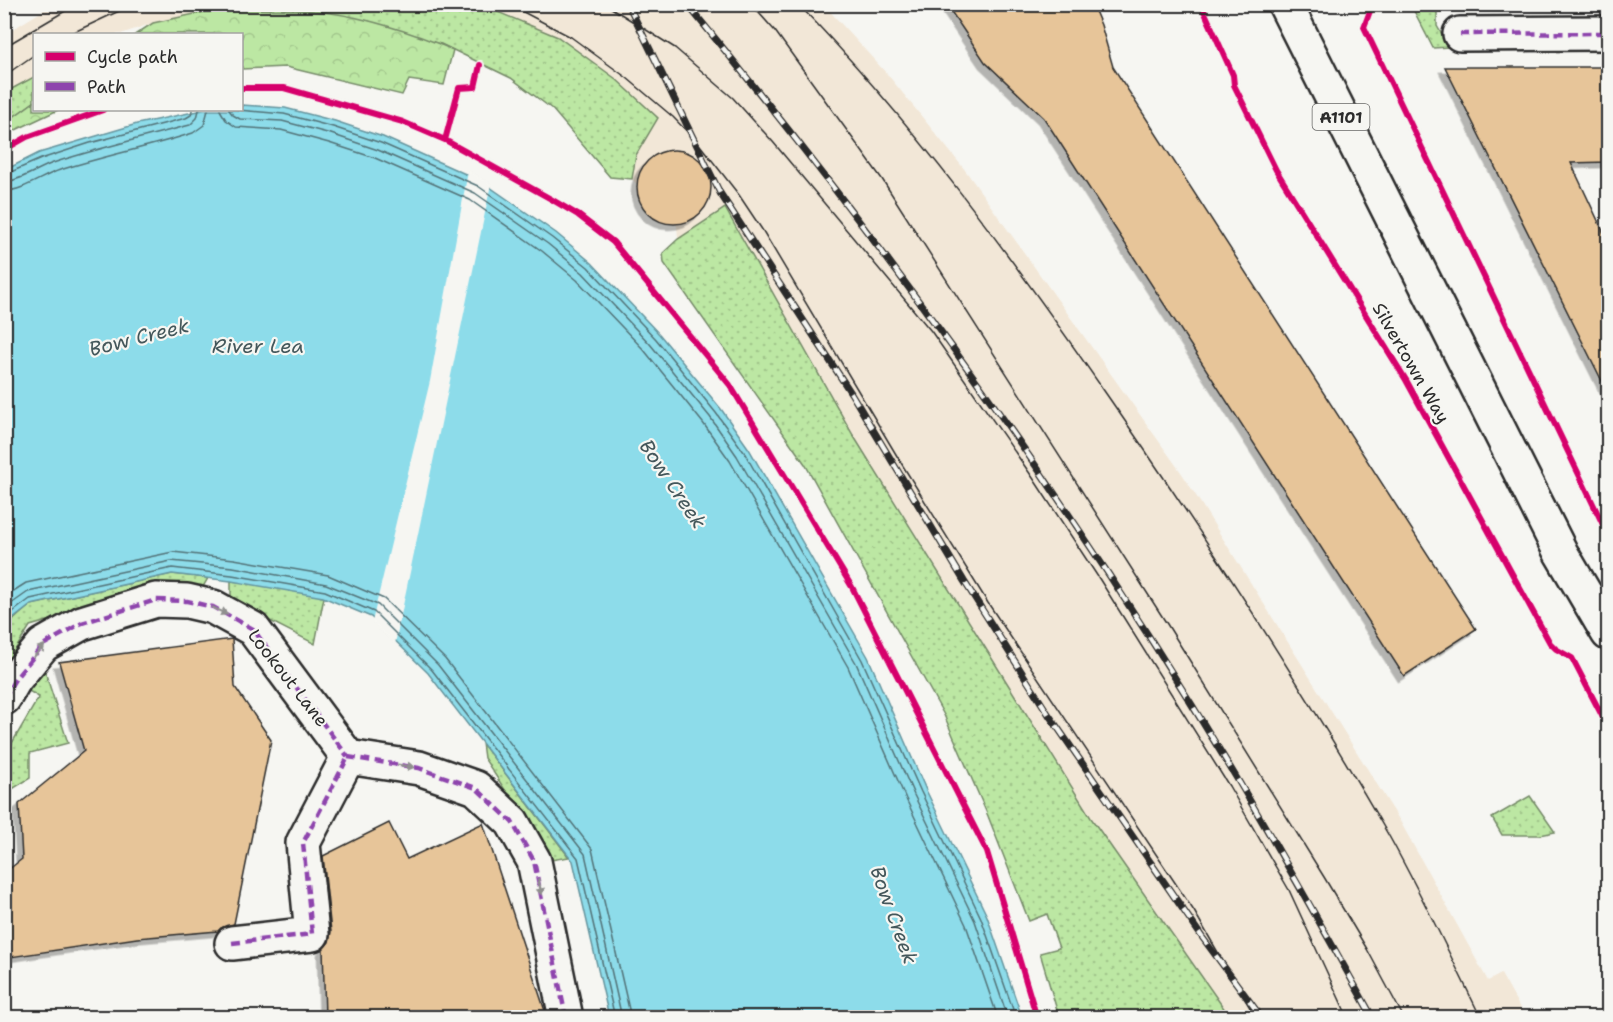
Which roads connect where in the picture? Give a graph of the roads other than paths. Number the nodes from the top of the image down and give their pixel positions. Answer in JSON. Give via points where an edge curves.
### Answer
{"nodes":[{"id":1,"x":1285,"y":4,"type":"edge"},
{"id":2,"x":1608,"y":33,"type":"edge"},
{"id":3,"x":1460,"y":34,"type":"dead end"},
{"id":4,"x":1608,"y":633,"type":"edge"},
{"id":5,"x":4,"y":698,"type":"edge"},
{"id":6,"x":348,"y":757,"type":"junction"},
{"id":7,"x":232,"y":943,"type":"dead end"},
{"id":8,"x":566,"y":1017,"type":"edge"}],
"edges":[{"from":1,"to":4,"type":"street","number":"A1101","via":[[1561,553]]},
{"from":2,"to":3,"type":"street"},
{"from":5,"to":6,"type":"street","name":"Lookout Lane","one_way":true,"via":[[43,645],[82,623],[156,600],[187,601],[213,607],[253,629]]},
{"from":6,"to":7,"type":"street","via":[[303,843],[312,934]]},
{"from":6,"to":8,"type":"street","one_way":true,"via":[[419,768],[476,788],[512,822],[534,861]]}]}
